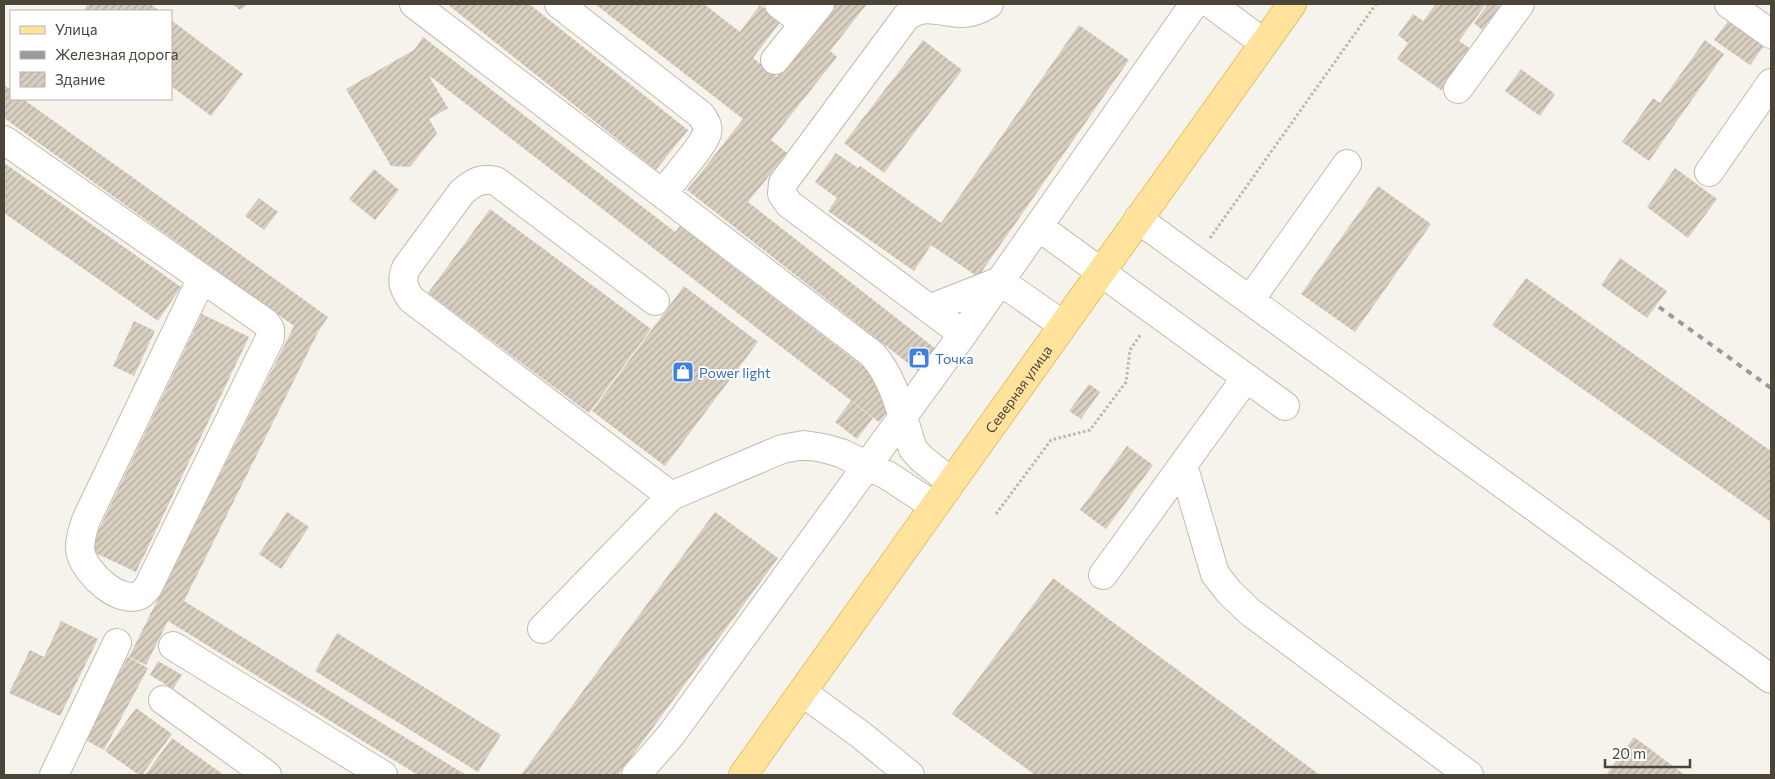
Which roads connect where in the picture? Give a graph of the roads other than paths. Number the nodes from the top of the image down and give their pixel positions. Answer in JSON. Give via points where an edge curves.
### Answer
{"nodes":[{"id":1,"x":414,"y":4,"type":"edge"},
{"id":2,"x":559,"y":4,"type":"edge"},
{"id":3,"x":779,"y":4,"type":"edge"},
{"id":4,"x":989,"y":4,"type":"edge"},
{"id":5,"x":1198,"y":4,"type":"edge"},
{"id":6,"x":1292,"y":4,"type":"edge"},
{"id":7,"x":1520,"y":4,"type":"edge"},
{"id":8,"x":1729,"y":4,"type":"edge"},
{"id":9,"x":812,"y":14,"type":"edge"},
{"id":10,"x":1771,"y":34,"type":"edge"},
{"id":11,"x":1264,"y":43,"type":"junction"},
{"id":12,"x":775,"y":60,"type":"dead end"},
{"id":13,"x":1771,"y":83,"type":"edge"},
{"id":14,"x":1458,"y":89,"type":"dead end"},
{"id":15,"x":4,"y":140,"type":"edge"},
{"id":16,"x":1347,"y":164,"type":"dead end"},
{"id":17,"x":1709,"y":172,"type":"dead end"},
{"id":18,"x":663,"y":193,"type":"junction"},
{"id":19,"x":1138,"y":219,"type":"junction"},
{"id":20,"x":1039,"y":227,"type":"junction"},
{"id":21,"x":1100,"y":272,"type":"junction"},
{"id":22,"x":202,"y":278,"type":"junction"},
{"id":23,"x":1000,"y":281,"type":"junction"},
{"id":24,"x":1250,"y":300,"type":"junction"},
{"id":25,"x":655,"y":301,"type":"dead end"},
{"id":26,"x":929,"y":309,"type":"junction"},
{"id":27,"x":1063,"y":325,"type":"junction"},
{"id":28,"x":963,"y":334,"type":"junction"},
{"id":29,"x":1246,"y":378,"type":"junction"},
{"id":30,"x":1285,"y":406,"type":"dead end"},
{"id":31,"x":903,"y":418,"type":"junction"},
{"id":32,"x":868,"y":465,"type":"junction"},
{"id":33,"x":1183,"y":465,"type":"junction"},
{"id":34,"x":951,"y":482,"type":"junction"},
{"id":35,"x":671,"y":496,"type":"junction"},
{"id":36,"x":934,"y":506,"type":"junction"},
{"id":37,"x":1103,"y":576,"type":"dead end"},
{"id":38,"x":542,"y":628,"type":"dead end"},
{"id":39,"x":116,"y":644,"type":"dead end"},
{"id":40,"x":172,"y":646,"type":"dead end"},
{"id":41,"x":1771,"y":679,"type":"edge"},
{"id":42,"x":802,"y":692,"type":"junction"},
{"id":43,"x":163,"y":700,"type":"dead end"},
{"id":44,"x":54,"y":775,"type":"edge"},
{"id":45,"x":267,"y":775,"type":"edge"},
{"id":46,"x":383,"y":775,"type":"edge"},
{"id":47,"x":636,"y":775,"type":"edge"},
{"id":48,"x":743,"y":775,"type":"edge"},
{"id":49,"x":910,"y":775,"type":"edge"},
{"id":50,"x":1469,"y":775,"type":"edge"}],
"edges":[{"from":1,"to":18,"type":"lane"},
{"from":2,"to":18,"type":"lane","via":[[701,115],[707,124],[702,143]]},
{"from":3,"to":9,"type":"lane"},
{"from":4,"to":26,"type":"lane","via":[[963,13],[923,9],[906,17],[783,183],[782,194],[789,204]]},
{"from":5,"to":11,"type":"lane"},
{"from":5,"to":20,"type":"lane"},
{"from":6,"to":11,"type":"main road","name":"Северная улица"},
{"from":7,"to":14,"type":"lane"},
{"from":8,"to":10,"type":"lane"},
{"from":9,"to":12,"type":"lane"},
{"from":11,"to":19,"type":"main road","name":"Северная улица"},
{"from":13,"to":17,"type":"lane"},
{"from":15,"to":22,"type":"lane"},
{"from":16,"to":24,"type":"lane"},
{"from":18,"to":31,"type":"lane","via":[[872,354],[888,377]]},
{"from":19,"to":21,"type":"main road","name":"Северная улица"},
{"from":19,"to":24,"type":"lane"},
{"from":20,"to":21,"type":"lane"},
{"from":20,"to":23,"type":"lane"},
{"from":21,"to":27,"type":"main road","name":"Северная улица"},
{"from":21,"to":29,"type":"lane"},
{"from":22,"to":22,"type":"lane","via":[[266,323],[270,338],[148,587],[141,595],[121,595],[98,580],[81,554],[86,520]]},
{"from":23,"to":26,"type":"lane"},
{"from":23,"to":27,"type":"lane"},
{"from":23,"to":28,"type":"lane"},
{"from":24,"to":41,"type":"lane"},
{"from":25,"to":35,"type":"lane","via":[[496,181],[484,179],[462,192],[402,278],[411,299]]},
{"from":26,"to":28,"type":"lane"},
{"from":27,"to":34,"type":"main road","name":"Северная улица"},
{"from":28,"to":31,"type":"lane"},
{"from":29,"to":30,"type":"lane"},
{"from":29,"to":33,"type":"lane"},
{"from":31,"to":32,"type":"lane"},
{"from":31,"to":34,"type":"lane","via":[[914,449]]},
{"from":32,"to":35,"type":"lane","via":[[823,448],[782,449]]},
{"from":32,"to":36,"type":"lane"},
{"from":32,"to":47,"type":"lane","via":[[671,735]]},
{"from":33,"to":37,"type":"lane"},
{"from":33,"to":50,"type":"lane","via":[[1215,574],[1229,592],[1250,612]]},
{"from":34,"to":36,"type":"main road","name":"Северная улица"},
{"from":35,"to":38,"type":"lane"},
{"from":36,"to":42,"type":"main road","name":"Северная улица"},
{"from":39,"to":44,"type":"lane"},
{"from":40,"to":46,"type":"lane"},
{"from":42,"to":48,"type":"main road","name":"Северная улица"},
{"from":42,"to":49,"type":"lane"},
{"from":43,"to":45,"type":"lane"}]}
